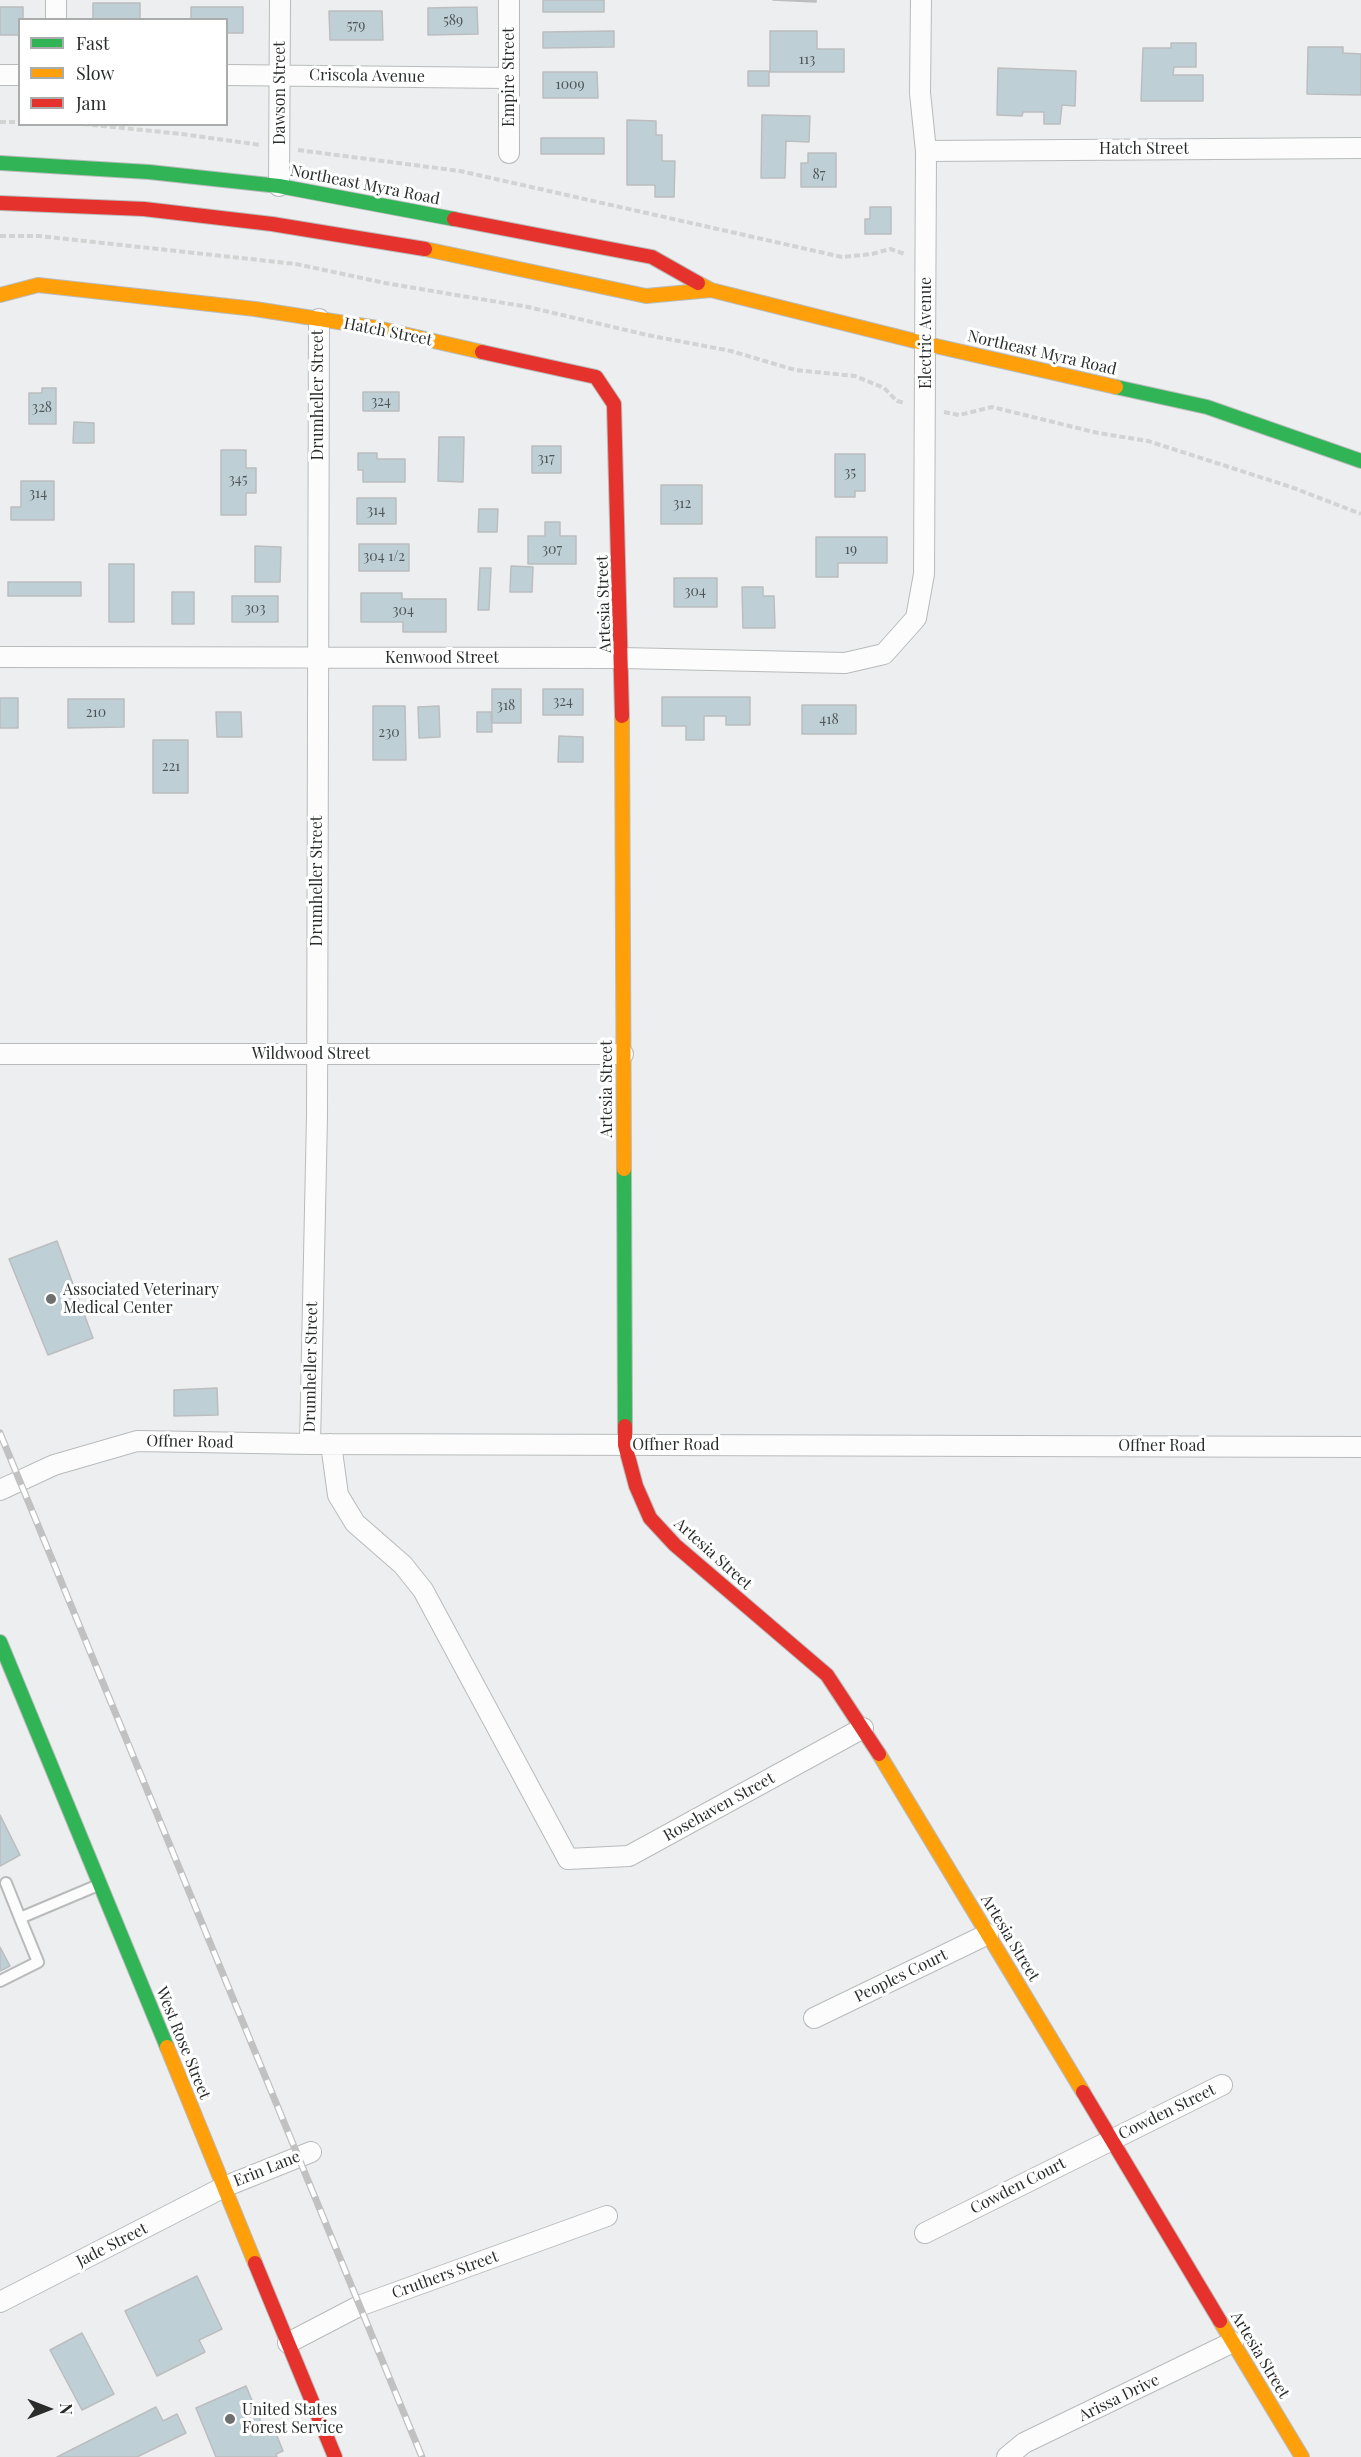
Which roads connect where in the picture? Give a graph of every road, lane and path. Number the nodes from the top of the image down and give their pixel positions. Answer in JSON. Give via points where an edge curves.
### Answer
{"nodes":[{"id":1,"x":56,"y":0,"type":"edge"},
{"id":2,"x":280,"y":0,"type":"edge"},
{"id":3,"x":509,"y":0,"type":"edge"},
{"id":4,"x":921,"y":0,"type":"edge"},
{"id":5,"x":56,"y":18,"type":"edge"},
{"id":6,"x":0,"y":75,"type":"edge"},
{"id":7,"x":18,"y":75,"type":"edge"},
{"id":8,"x":228,"y":75,"type":"edge"},
{"id":9,"x":280,"y":75,"type":"junction"},
{"id":10,"x":508,"y":78,"type":"junction"},
{"id":11,"x":0,"y":122,"type":"edge"},
{"id":12,"x":18,"y":122,"type":"edge"},
{"id":13,"x":103,"y":126,"type":"edge"},
{"id":14,"x":279,"y":147,"type":"junction"},
{"id":15,"x":1361,"y":148,"type":"edge"},
{"id":16,"x":926,"y":151,"type":"junction"},
{"id":17,"x":509,"y":153,"type":"dead end"},
{"id":18,"x":0,"y":163,"type":"edge"},
{"id":19,"x":279,"y":186,"type":"junction"},
{"id":20,"x":0,"y":203,"type":"edge"},
{"id":21,"x":0,"y":236,"type":"edge"},
{"id":22,"x":927,"y":262,"type":"junction"},
{"id":23,"x":711,"y":290,"type":"junction"},
{"id":24,"x":1,"y":293,"type":"edge"},
{"id":25,"x":319,"y":319,"type":"junction"},
{"id":26,"x":927,"y":344,"type":"junction"},
{"id":27,"x":614,"y":404,"type":"joint"},
{"id":28,"x":926,"y":407,"type":"junction"},
{"id":29,"x":1361,"y":461,"type":"edge"},
{"id":30,"x":1361,"y":514,"type":"edge"},
{"id":31,"x":884,"y":654,"type":"joint"},
{"id":32,"x":0,"y":657,"type":"edge"},
{"id":33,"x":318,"y":658,"type":"junction"},
{"id":34,"x":622,"y":658,"type":"junction"},
{"id":35,"x":0,"y":1054,"type":"edge"},
{"id":36,"x":316,"y":1054,"type":"junction"},
{"id":37,"x":623,"y":1054,"type":"junction"},
{"id":38,"x":310,"y":1444,"type":"junction"},
{"id":39,"x":331,"y":1444,"type":"junction"},
{"id":40,"x":625,"y":1445,"type":"junction"},
{"id":41,"x":1361,"y":1447,"type":"edge"},
{"id":42,"x":0,"y":1490,"type":"edge"},
{"id":43,"x":0,"y":1642,"type":"edge"},
{"id":44,"x":863,"y":1728,"type":"junction"},
{"id":45,"x":568,"y":1859,"type":"joint"},
{"id":46,"x":6,"y":1883,"type":"dead end"},
{"id":47,"x":99,"y":1885,"type":"junction"},
{"id":48,"x":20,"y":1918,"type":"junction"},
{"id":49,"x":988,"y":1934,"type":"junction"},
{"id":50,"x":0,"y":1981,"type":"edge"},
{"id":51,"x":814,"y":2018,"type":"dead end"},
{"id":52,"x":1222,"y":2085,"type":"dead end"},
{"id":53,"x":1111,"y":2139,"type":"junction"},
{"id":54,"x":311,"y":2152,"type":"dead end"},
{"id":55,"x":224,"y":2187,"type":"junction"},
{"id":56,"x":607,"y":2216,"type":"dead end"},
{"id":57,"x":925,"y":2233,"type":"dead end"},
{"id":58,"x":0,"y":2302,"type":"edge"},
{"id":59,"x":1233,"y":2342,"type":"junction"},
{"id":60,"x":288,"y":2343,"type":"junction"},
{"id":61,"x":335,"y":2457,"type":"edge"},
{"id":62,"x":1007,"y":2457,"type":"edge"},
{"id":63,"x":1302,"y":2457,"type":"edge"}],
"edges":[{"from":1,"to":5,"type":"street"},
{"from":2,"to":9,"type":"street","name":"Dawson Street"},
{"from":3,"to":10,"type":"street","name":"Empire Street"},
{"from":4,"to":16,"type":"street","name":"Electric Avenue","via":[[920,93]]},
{"from":6,"to":7,"type":"street"},
{"from":8,"to":9,"type":"street","name":"Criscola Avenue"},
{"from":9,"to":10,"type":"street","name":"Criscola Avenue"},
{"from":9,"to":14,"type":"street","name":"Dawson Street"},
{"from":10,"to":17,"type":"street","name":"Empire Street"},
{"from":11,"to":12,"type":"path"},
{"from":13,"to":14,"type":"path"},
{"from":14,"to":19,"type":"street","name":"Dawson Street"},
{"from":14,"to":22,"type":"path","via":[[460,171],[842,257],[890,249]]},
{"from":15,"to":16,"type":"street","name":"Hatch Street"},
{"from":16,"to":22,"type":"street","name":"Electric Avenue"},
{"from":18,"to":19,"type":"main road","name":"Northeast Myra Road","via":[[149,172]]},
{"from":19,"to":23,"type":"main road","name":"Northeast Myra Road","via":[[652,257]]},
{"from":20,"to":23,"type":"main road","name":"Northeast Myra Road","via":[[144,209],[272,224],[409,246],[646,296]]},
{"from":21,"to":28,"type":"path","via":[[39,236],[296,264],[732,351],[795,370],[855,376],[884,388],[897,401]]},
{"from":22,"to":26,"type":"street","name":"Electric Avenue"},
{"from":23,"to":26,"type":"main road","name":"Northeast Myra Road"},
{"from":24,"to":25,"type":"main road","name":"Hatch Street","via":[[38,285]]},
{"from":25,"to":27,"type":"main road","name":"Hatch Street","via":[[377,328],[596,377]]},
{"from":25,"to":33,"type":"street","name":"Drumheller Street"},
{"from":26,"to":28,"type":"street","name":"Electric Avenue"},
{"from":26,"to":29,"type":"main road","name":"Northeast Myra Road","via":[[1207,407]]},
{"from":27,"to":34,"type":"main road","name":"Artesia Street"},
{"from":28,"to":30,"type":"path","via":[[959,415],[992,407],[1148,441]]},
{"from":28,"to":31,"type":"street","name":"Electric Avenue","via":[[924,574],[916,618]]},
{"from":31,"to":34,"type":"street","name":"Kenwood Street","via":[[845,663]]},
{"from":32,"to":33,"type":"street","name":"Kenwood Street"},
{"from":33,"to":34,"type":"street","name":"Kenwood Street"},
{"from":33,"to":36,"type":"street","name":"Drumheller Street"},
{"from":34,"to":37,"type":"main road","name":"Artesia Street"},
{"from":35,"to":36,"type":"street","name":"Wildwood Street"},
{"from":36,"to":37,"type":"street","name":"Wildwood Street"},
{"from":36,"to":38,"type":"street","name":"Drumheller Street"},
{"from":37,"to":40,"type":"main road","name":"Artesia Street"},
{"from":38,"to":39,"type":"street","name":"Offner Road"},
{"from":38,"to":42,"type":"street","name":"Offner Road","via":[[137,1441],[54,1465]]},
{"from":39,"to":40,"type":"street","name":"Offner Road"},
{"from":39,"to":45,"type":"street","name":"Drumheller Street","via":[[338,1495],[355,1523],[404,1565],[423,1590]]},
{"from":40,"to":41,"type":"street","name":"Offner Road"},
{"from":40,"to":44,"type":"main road","name":"Artesia Street","via":[[650,1518],[675,1545],[827,1675]]},
{"from":43,"to":47,"type":"main road","name":"West Rose Street"},
{"from":44,"to":45,"type":"street","name":"Rosehaven Street","via":[[629,1856]]},
{"from":44,"to":49,"type":"main road","name":"Artesia Street"},
{"from":46,"to":48,"type":"lane"},
{"from":47,"to":48,"type":"lane"},
{"from":47,"to":55,"type":"main road","name":"West Rose Street"},
{"from":48,"to":50,"type":"lane","via":[[38,1962]]},
{"from":49,"to":51,"type":"street","name":"Peoples Court"},
{"from":49,"to":53,"type":"main road","name":"Artesia Street"},
{"from":52,"to":53,"type":"street","name":"Cowden Street"},
{"from":53,"to":57,"type":"street","name":"Cowden Court"},
{"from":53,"to":59,"type":"main road","name":"Artesia Street"},
{"from":54,"to":55,"type":"street","name":"Erin Lane"},
{"from":55,"to":58,"type":"street","name":"Jade Street"},
{"from":55,"to":60,"type":"main road","name":"West Rose Street"},
{"from":56,"to":60,"type":"street","name":"Cruthers Street","via":[[359,2306]]},
{"from":59,"to":62,"type":"street","name":"Arissa Drive","via":[[1024,2443]]},
{"from":59,"to":63,"type":"main road","name":"Artesia Street"},
{"from":60,"to":61,"type":"main road","name":"West Rose Street"}]}
